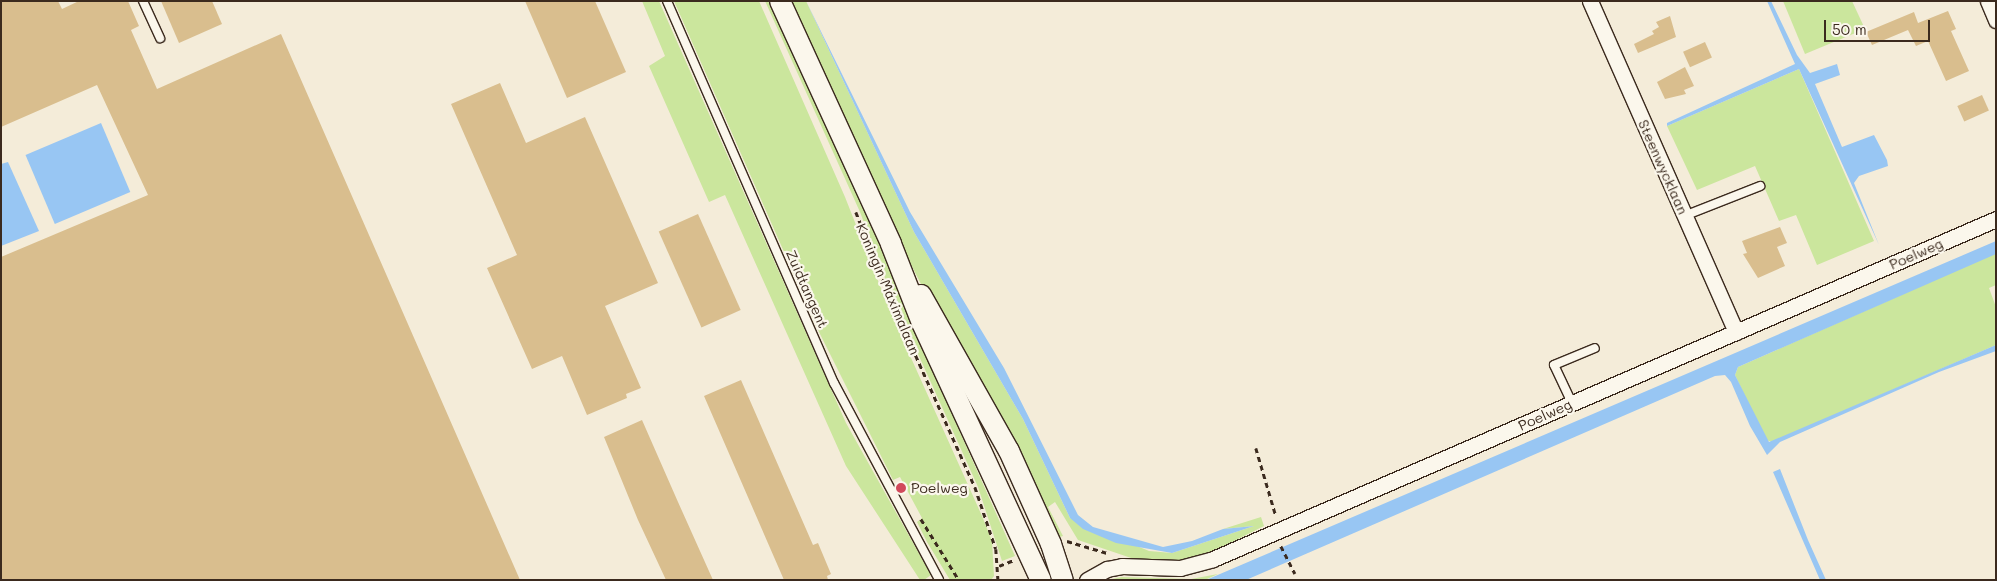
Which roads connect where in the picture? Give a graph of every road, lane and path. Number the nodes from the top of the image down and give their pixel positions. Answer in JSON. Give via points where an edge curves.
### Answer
{"nodes":[{"id":1,"x":143,"y":1,"type":"edge"},
{"id":2,"x":667,"y":1,"type":"edge"},
{"id":3,"x":780,"y":1,"type":"edge"},
{"id":4,"x":1590,"y":1,"type":"edge"},
{"id":5,"x":1988,"y":1,"type":"edge"},
{"id":6,"x":1996,"y":20,"type":"edge"},
{"id":7,"x":160,"y":38,"type":"dead end"},
{"id":8,"x":1760,"y":186,"type":"dead end"},
{"id":9,"x":855,"y":210,"type":"dead end"},
{"id":10,"x":1684,"y":216,"type":"junction"},
{"id":11,"x":1996,"y":219,"type":"edge"},
{"id":12,"x":891,"y":244,"type":"junction"},
{"id":13,"x":1736,"y":332,"type":"junction"},
{"id":14,"x":1595,"y":348,"type":"dead end"},
{"id":15,"x":1572,"y":403,"type":"junction"},
{"id":16,"x":1256,"y":448,"type":"dead end"},
{"id":17,"x":921,"y":519,"type":"dead end"},
{"id":18,"x":1280,"y":538,"type":"junction"},
{"id":19,"x":1294,"y":574,"type":"dead end"},
{"id":20,"x":939,"y":580,"type":"edge"},
{"id":21,"x":959,"y":580,"type":"edge"},
{"id":22,"x":998,"y":580,"type":"edge"},
{"id":23,"x":1041,"y":580,"type":"edge"},
{"id":24,"x":1063,"y":580,"type":"edge"},
{"id":25,"x":1087,"y":580,"type":"edge"}],
"edges":[{"from":1,"to":7,"type":"lane"},
{"from":2,"to":20,"type":"lane","name":"Zuidtangent","via":[[834,383]]},
{"from":3,"to":12,"type":"main road","name":"Koningin Máximalaan"},
{"from":4,"to":10,"type":"street","name":"Steenwycklaan"},
{"from":5,"to":6,"type":"street"},
{"from":8,"to":10,"type":"lane"},
{"from":9,"to":22,"type":"path","name":"Koningin Máximalaan","via":[[890,298],[975,487],[996,549]]},
{"from":10,"to":13,"type":"street","name":"Steenwycklaan"},
{"from":11,"to":13,"type":"street","name":"Poelweg"},
{"from":12,"to":23,"type":"main road","name":"Koningin Máximalaan","via":[[922,323]]},
{"from":12,"to":24,"type":"main road","name":"Koningin Máximalaan","via":[[1009,451],[1051,544]]},
{"from":13,"to":15,"type":"street","name":"Poelweg"},
{"from":14,"to":15,"type":"lane","via":[[1554,365]]},
{"from":15,"to":18,"type":"street","name":"Poelweg"},
{"from":16,"to":18,"type":"path"},
{"from":17,"to":21,"type":"path"},
{"from":18,"to":19,"type":"path"},
{"from":18,"to":25,"type":"street","name":"Poelweg","via":[[1197,565],[1180,568],[1122,566],[1107,569]]}]}
